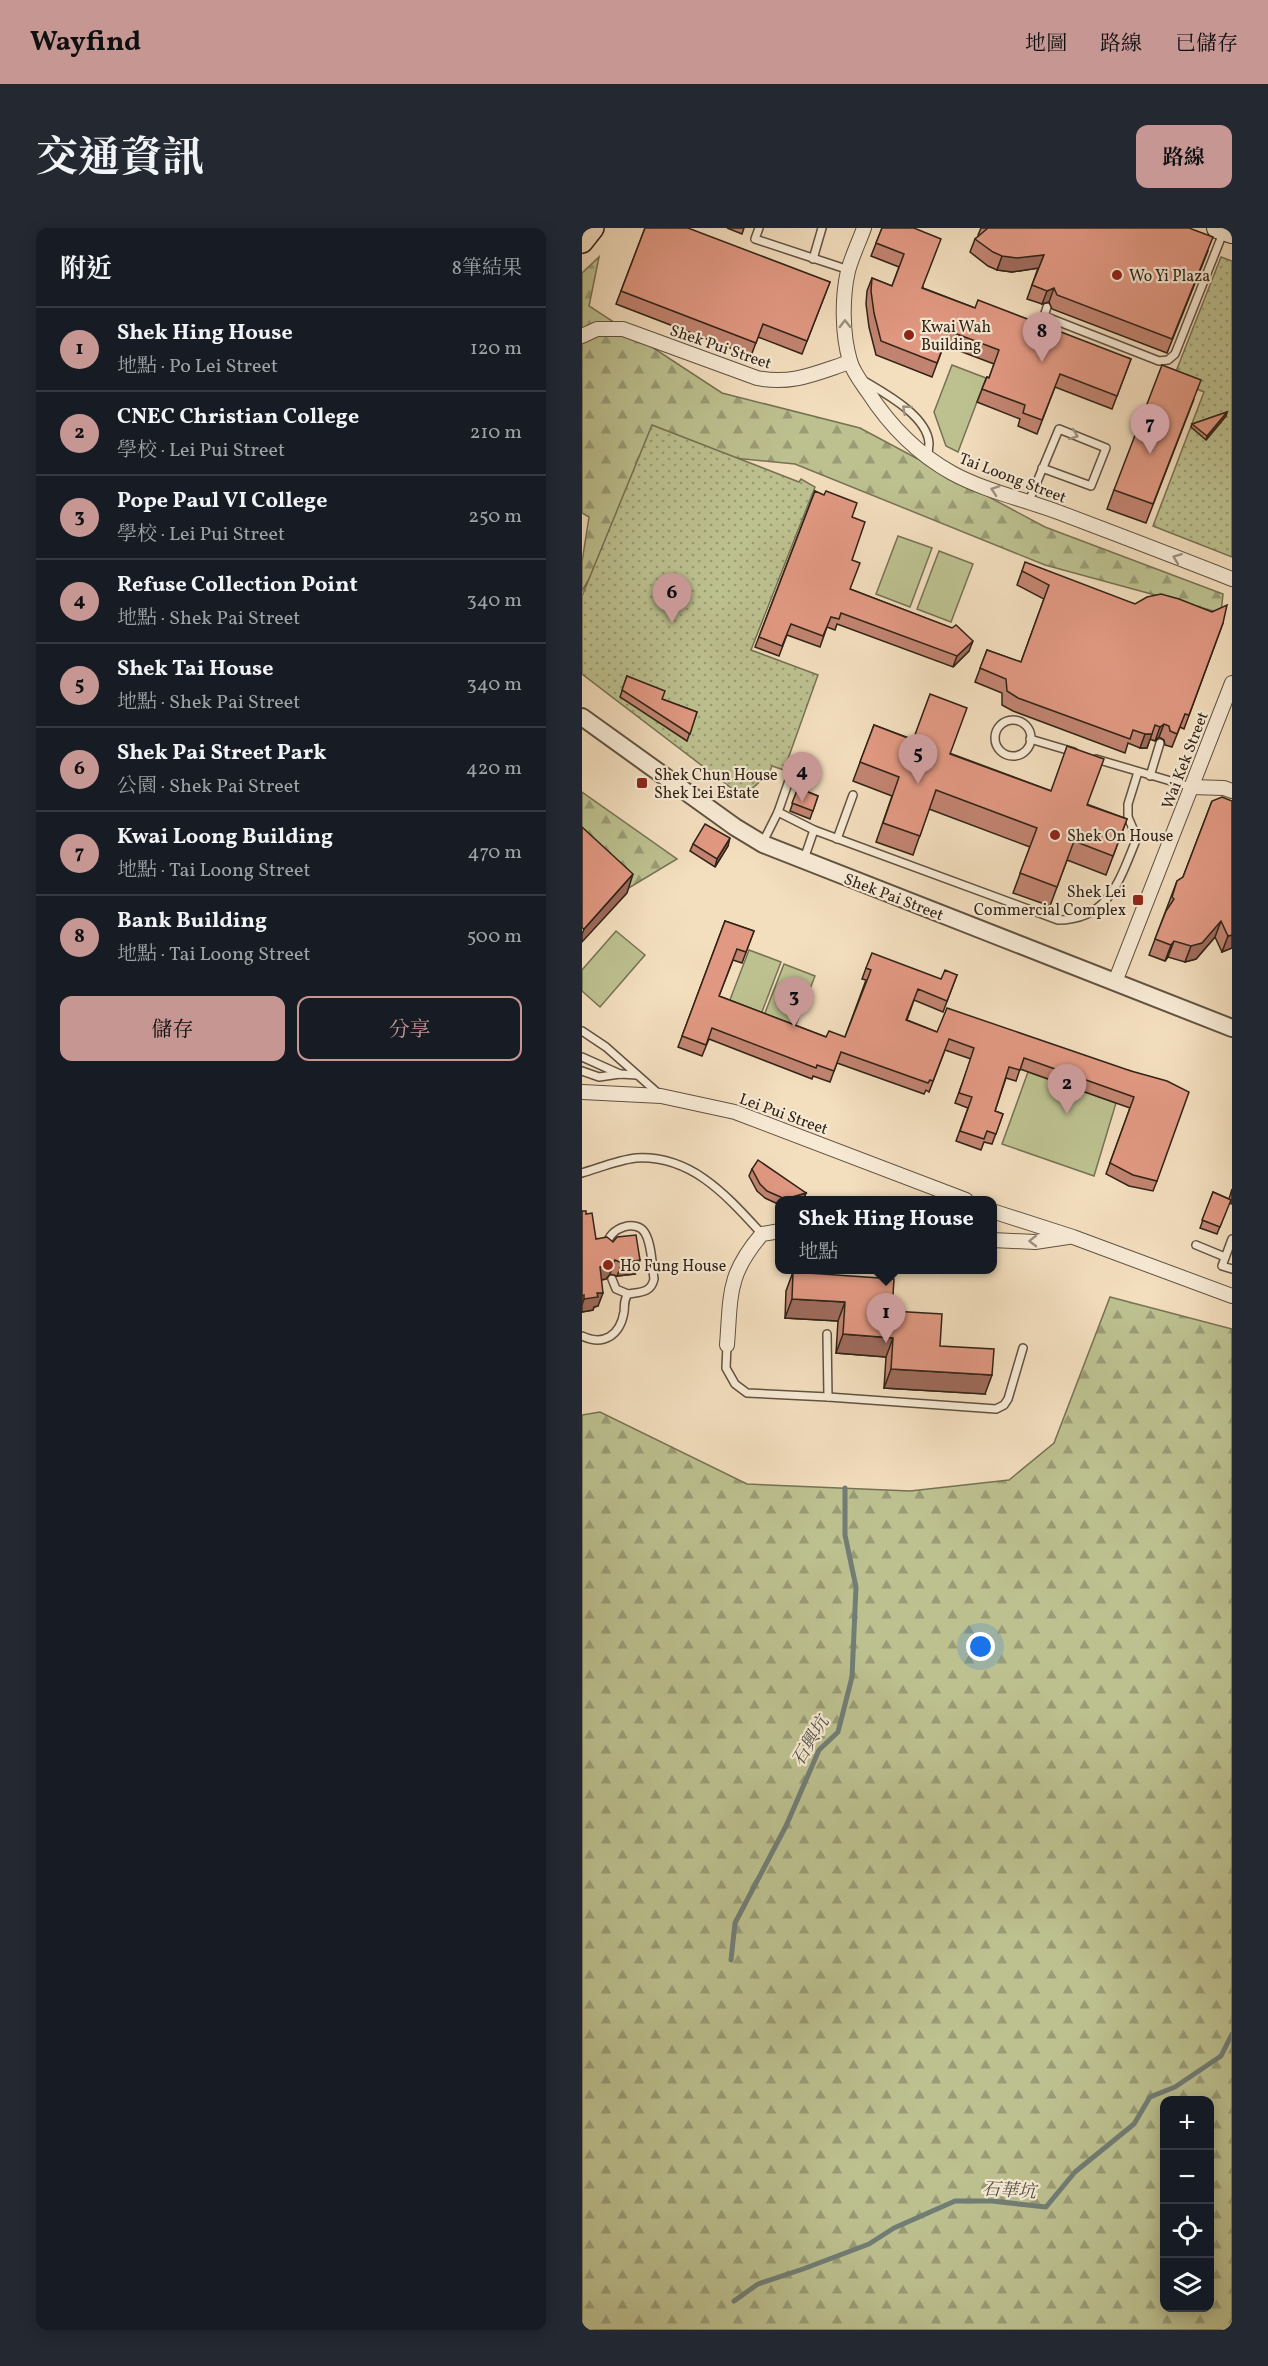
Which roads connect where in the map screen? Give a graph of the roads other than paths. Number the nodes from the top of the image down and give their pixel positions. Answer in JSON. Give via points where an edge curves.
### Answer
{"nodes":[{"id":1,"x":593,"y":228,"type":"edge"},
{"id":2,"x":759,"y":228,"type":"edge"},
{"id":3,"x":822,"y":228,"type":"edge"},
{"id":4,"x":864,"y":228,"type":"edge"},
{"id":5,"x":1224,"y":231,"type":"edge"},
{"id":6,"x":582,"y":242,"type":"edge"},
{"id":7,"x":813,"y":259,"type":"junction"},
{"id":8,"x":849,"y":270,"type":"junction"},
{"id":9,"x":1047,"y":307,"type":"edge"},
{"id":10,"x":1122,"y":335,"type":"edge"},
{"id":11,"x":582,"y":336,"type":"edge"},
{"id":12,"x":1119,"y":345,"type":"junction"},
{"id":13,"x":850,"y":362,"type":"junction"},
{"id":14,"x":858,"y":378,"type":"junction"},
{"id":15,"x":927,"y":457,"type":"junction"},
{"id":16,"x":1042,"y":468,"type":"junction"},
{"id":17,"x":1029,"y":501,"type":"junction"},
{"id":18,"x":1232,"y":579,"type":"edge"},
{"id":19,"x":1232,"y":683,"type":"edge"},
{"id":20,"x":582,"y":717,"type":"edge"},
{"id":21,"x":1030,"y":739,"type":"junction"},
{"id":22,"x":1160,"y":743,"type":"edge"},
{"id":23,"x":792,"y":772,"type":"dead end"},
{"id":24,"x":1138,"y":772,"type":"junction"},
{"id":25,"x":1150,"y":776,"type":"junction"},
{"id":26,"x":1191,"y":787,"type":"junction"},
{"id":27,"x":1232,"y":791,"type":"edge"},
{"id":28,"x":853,"y":795,"type":"dead end"},
{"id":29,"x":778,"y":812,"type":"junction"},
{"id":30,"x":814,"y":830,"type":"junction"},
{"id":31,"x":837,"y":839,"type":"junction"},
{"id":32,"x":763,"y":844,"type":"junction"},
{"id":33,"x":803,"y":860,"type":"junction"},
{"id":34,"x":1115,"y":982,"type":"junction"},
{"id":35,"x":1232,"y":1028,"type":"edge"},
{"id":36,"x":582,"y":1031,"type":"edge"},
{"id":37,"x":582,"y":1057,"type":"edge"},
{"id":38,"x":582,"y":1071,"type":"edge"},
{"id":39,"x":620,"y":1074,"type":"junction"},
{"id":40,"x":637,"y":1075,"type":"junction"},
{"id":41,"x":586,"y":1090,"type":"edge"},
{"id":42,"x":661,"y":1096,"type":"junction"},
{"id":43,"x":582,"y":1173,"type":"edge"},
{"id":44,"x":956,"y":1196,"type":"edge"},
{"id":45,"x":997,"y":1212,"type":"edge"},
{"id":46,"x":775,"y":1232,"type":"edge"},
{"id":47,"x":762,"y":1234,"type":"junction"},
{"id":48,"x":1073,"y":1236,"type":"junction"},
{"id":49,"x":1232,"y":1239,"type":"edge"},
{"id":50,"x":997,"y":1240,"type":"edge"},
{"id":51,"x":1196,"y":1245,"type":"dead end"},
{"id":52,"x":608,"y":1250,"type":"edge"},
{"id":53,"x":1225,"y":1257,"type":"junction"},
{"id":54,"x":1232,"y":1269,"type":"edge"},
{"id":55,"x":612,"y":1279,"type":"edge"},
{"id":56,"x":628,"y":1294,"type":"junction"},
{"id":57,"x":1232,"y":1296,"type":"edge"},
{"id":58,"x":827,"y":1334,"type":"dead end"},
{"id":59,"x":582,"y":1336,"type":"edge"},
{"id":60,"x":727,"y":1345,"type":"joint"},
{"id":61,"x":1023,"y":1348,"type":"dead end"},
{"id":62,"x":828,"y":1396,"type":"junction"}],
"edges":[{"from":1,"to":6,"type":"main road"},
{"from":2,"to":7,"type":"lane","via":[[755,239]]},
{"from":3,"to":7,"type":"lane"},
{"from":4,"to":8,"type":"street","name":"Tai Loong Street"},
{"from":5,"to":12,"type":"lane","via":[[1175,354],[1159,361]]},
{"from":7,"to":8,"type":"lane"},
{"from":13,"to":8,"type":"street","name":"Tai Loong Street","one_way":true,"via":[[845,321]]},
{"from":9,"to":12,"type":"lane","via":[[1044,316]]},
{"from":10,"to":12,"type":"lane"},
{"from":11,"to":13,"type":"street","name":"Shek Pui Street","via":[[597,329],[623,329],[775,382],[791,381]]},
{"from":13,"to":14,"type":"street","name":"Tai Loong Street"},
{"from":14,"to":15,"type":"street","name":"Tai Loong Street","via":[[894,427]]},
{"from":15,"to":14,"type":"lane","one_way":true,"via":[[929,443],[918,420],[892,397]]},
{"from":17,"to":15,"type":"street","name":"Tai Loong Street","one_way":true,"via":[[971,481]]},
{"from":16,"to":16,"type":"lane","one_way":true,"via":[[1059,429],[1107,447],[1091,486]]},
{"from":16,"to":17,"type":"lane"},
{"from":18,"to":17,"type":"street","name":"Tai Loong Street","one_way":true},
{"from":19,"to":26,"type":"street","name":"Wai Kek Street"},
{"from":20,"to":32,"type":"street","name":"Shek Pai Street"},
{"from":21,"to":21,"type":"lane","via":[[1022,753],[1010,755],[1000,750],[995,739],[998,728],[1013,720],[1028,728]]},
{"from":21,"to":24,"type":"lane"},
{"from":22,"to":25,"type":"lane"},
{"from":23,"to":29,"type":"lane"},
{"from":24,"to":25,"type":"lane"},
{"from":24,"to":31,"type":"lane","via":[[1128,804],[1128,817],[1137,838],[1108,900],[1079,918],[1058,920]]},
{"from":25,"to":26,"type":"lane"},
{"from":26,"to":27,"type":"street"},
{"from":26,"to":34,"type":"street","name":"Wai Kek Street"},
{"from":28,"to":31,"type":"lane"},
{"from":29,"to":30,"type":"lane"},
{"from":29,"to":32,"type":"lane"},
{"from":30,"to":31,"type":"lane"},
{"from":30,"to":33,"type":"lane"},
{"from":32,"to":33,"type":"street","name":"Shek Pai Street"},
{"from":33,"to":34,"type":"street","name":"Shek Pai Street"},
{"from":34,"to":35,"type":"street","name":"Shek Pai Street"},
{"from":36,"to":40,"type":"lane"},
{"from":37,"to":39,"type":"lane"},
{"from":38,"to":39,"type":"lane","via":[[600,1077]]},
{"from":39,"to":40,"type":"lane"},
{"from":40,"to":42,"type":"lane"},
{"from":41,"to":42,"type":"street","name":"Lei Pui Street"},
{"from":42,"to":44,"type":"street","name":"Lei Pui Street","via":[[735,1112]]},
{"from":43,"to":47,"type":"lane","via":[[633,1158],[660,1158],[684,1166],[725,1194]]},
{"from":45,"to":48,"type":"street"},
{"from":46,"to":47,"type":"street"},
{"from":47,"to":60,"type":"street","via":[[738,1267],[731,1289]]},
{"from":48,"to":50,"type":"street","one_way":true,"via":[[1035,1242]]},
{"from":48,"to":57,"type":"street"},
{"from":49,"to":53,"type":"lane"},
{"from":51,"to":53,"type":"lane"},
{"from":52,"to":56,"type":"lane","via":[[607,1240],[615,1229],[634,1226],[647,1236],[653,1285],[645,1292]]},
{"from":53,"to":54,"type":"lane","via":[[1222,1266]]},
{"from":55,"to":56,"type":"lane","via":[[616,1289]]},
{"from":56,"to":59,"type":"lane","via":[[624,1314],[612,1335],[597,1341]]},
{"from":58,"to":62,"type":"lane"},
{"from":60,"to":62,"type":"lane","via":[[726,1368],[735,1384],[747,1393]]},
{"from":61,"to":62,"type":"lane","via":[[1008,1399],[996,1409]]}]}
